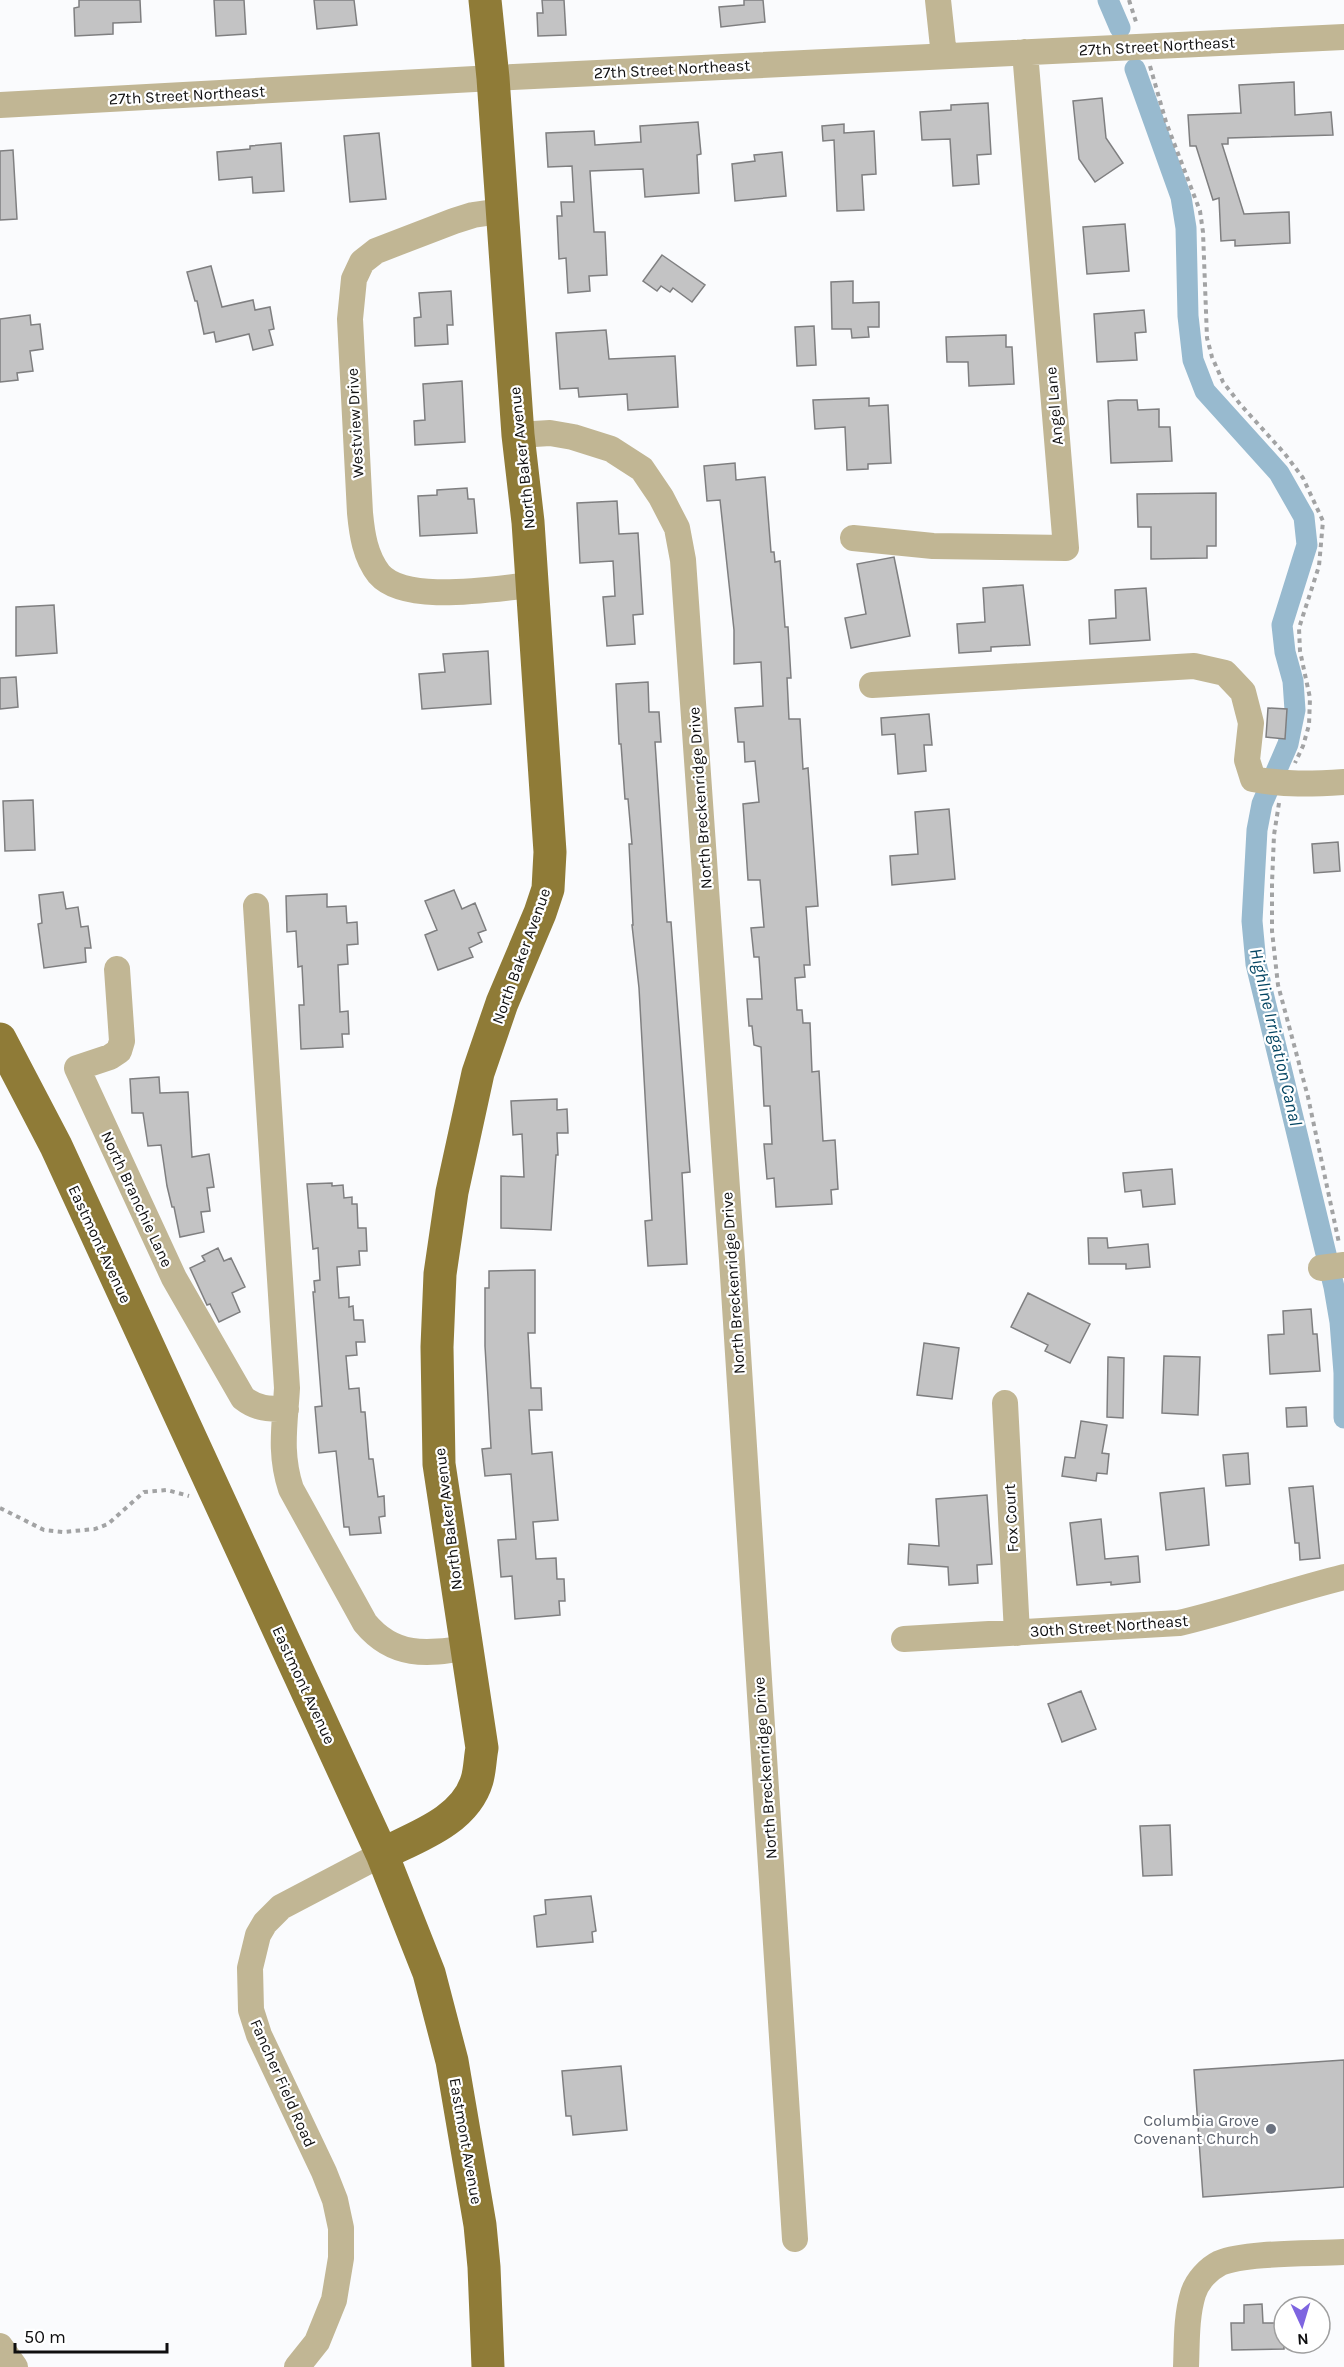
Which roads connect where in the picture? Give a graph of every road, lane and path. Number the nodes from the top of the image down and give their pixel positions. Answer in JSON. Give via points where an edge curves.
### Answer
{"nodes":[{"id":1,"x":485,"y":0,"type":"edge"},
{"id":2,"x":938,"y":0,"type":"edge"},
{"id":3,"x":1129,"y":0,"type":"edge"},
{"id":4,"x":1344,"y":37,"type":"edge"},
{"id":5,"x":1144,"y":46,"type":"junction"},
{"id":6,"x":1025,"y":52,"type":"junction"},
{"id":7,"x":944,"y":56,"type":"junction"},
{"id":8,"x":493,"y":78,"type":"junction"},
{"id":9,"x":0,"y":105,"type":"edge"},
{"id":10,"x":501,"y":212,"type":"junction"},
{"id":11,"x":518,"y":435,"type":"junction"},
{"id":12,"x":853,"y":538,"type":"dead end"},
{"id":13,"x":532,"y":585,"type":"junction"},
{"id":14,"x":872,"y":685,"type":"dead end"},
{"id":15,"x":1344,"y":782,"type":"edge"},
{"id":16,"x":1285,"y":783,"type":"junction"},
{"id":17,"x":256,"y":906,"type":"dead end"},
{"id":18,"x":117,"y":969,"type":"dead end"},
{"id":19,"x":0,"y":1039,"type":"edge"},
{"id":20,"x":1335,"y":1261,"type":"edge"},
{"id":21,"x":1005,"y":1403,"type":"dead end"},
{"id":22,"x":286,"y":1409,"type":"junction"},
{"id":23,"x":213,"y":1489,"type":"junction"},
{"id":24,"x":0,"y":1508,"type":"edge"},
{"id":25,"x":1344,"y":1577,"type":"edge"},
{"id":26,"x":1017,"y":1633,"type":"junction"},
{"id":27,"x":904,"y":1639,"type":"dead end"},
{"id":28,"x":467,"y":1648,"type":"junction"},
{"id":29,"x":382,"y":1854,"type":"junction"},
{"id":30,"x":795,"y":2239,"type":"dead end"},
{"id":31,"x":1344,"y":2252,"type":"edge"},
{"id":32,"x":0,"y":2346,"type":"edge"},
{"id":33,"x":15,"y":2367,"type":"edge"},
{"id":34,"x":297,"y":2367,"type":"edge"},
{"id":35,"x":488,"y":2367,"type":"edge"},
{"id":36,"x":1186,"y":2367,"type":"edge"}],
"edges":[{"from":1,"to":8,"type":"main road","name":"North Baker Avenue"},
{"from":2,"to":7,"type":"street"},
{"from":3,"to":5,"type":"path"},
{"from":4,"to":5,"type":"street","name":"27th Street Northeast"},
{"from":5,"to":6,"type":"street","name":"27th Street Northeast"},
{"from":5,"to":16,"type":"path","via":[[1166,122],[1200,211],[1207,338],[1212,357],[1229,390],[1303,478],[1323,521],[1319,566],[1299,628],[1310,698],[1309,725]]},
{"from":6,"to":7,"type":"street","name":"27th Street Northeast"},
{"from":6,"to":12,"type":"street","name":"Angel Lane","via":[[1066,548],[933,546]]},
{"from":7,"to":8,"type":"street","name":"27th Street Northeast"},
{"from":8,"to":9,"type":"street","name":"27th Street Northeast"},
{"from":8,"to":10,"type":"main road","name":"North Baker Avenue"},
{"from":10,"to":11,"type":"main road","name":"North Baker Avenue"},
{"from":10,"to":13,"type":"street","name":"Westview Drive","via":[[473,215],[397,242],[376,251],[358,270],[350,319],[360,513],[363,541],[371,559],[380,575],[397,587],[424,593]]},
{"from":11,"to":13,"type":"main road","name":"North Baker Avenue"},
{"from":11,"to":30,"type":"street","name":"North Breckenridge Drive","via":[[573,436],[611,449],[642,469],[677,528],[683,560]]},
{"from":13,"to":28,"type":"main road","name":"North Baker Avenue","via":[[550,852],[548,889],[478,1073],[452,1192],[440,1274],[439,1464]]},
{"from":14,"to":16,"type":"street","via":[[1204,668],[1225,673],[1243,693],[1251,723],[1247,760],[1253,779]]},
{"from":15,"to":16,"type":"street"},
{"from":16,"to":20,"type":"path","via":[[1278,807],[1272,931],[1278,985],[1308,1097]]},
{"from":17,"to":22,"type":"street"},
{"from":18,"to":22,"type":"street","name":"North Branchie Lane","via":[[122,1041],[119,1051],[77,1068],[169,1269],[243,1398],[253,1406]]},
{"from":19,"to":23,"type":"main road","name":"Eastmont Avenue","via":[[56,1146]]},
{"from":21,"to":26,"type":"street","name":"Fox Court"},
{"from":22,"to":28,"type":"street","via":[[284,1468],[291,1489],[365,1623],[375,1635],[410,1652],[426,1654]]},
{"from":23,"to":24,"type":"path","via":[[189,1496],[167,1490],[144,1492],[108,1524],[63,1532],[44,1530]]},
{"from":23,"to":29,"type":"main road","name":"Eastmont Avenue"},
{"from":25,"to":26,"type":"street","name":"30th Street Northeast","via":[[1179,1623]]},
{"from":26,"to":27,"type":"street","name":"30th Street Northeast"},
{"from":28,"to":29,"type":"main road","name":"North Baker Avenue","via":[[482,1748],[476,1782],[462,1807],[440,1825]]},
{"from":29,"to":34,"type":"street","name":"Fancher Field Road","via":[[281,1907],[258,1935],[250,1968],[250,2010],[324,2172],[341,2229],[334,2300],[317,2342]]},
{"from":29,"to":35,"type":"main road","name":"Eastmont Avenue","via":[[429,1973],[452,2061],[480,2225]]},
{"from":31,"to":36,"type":"street","via":[[1239,2258],[1219,2264],[1202,2276],[1189,2313]]},
{"from":32,"to":33,"type":"street"}]}
